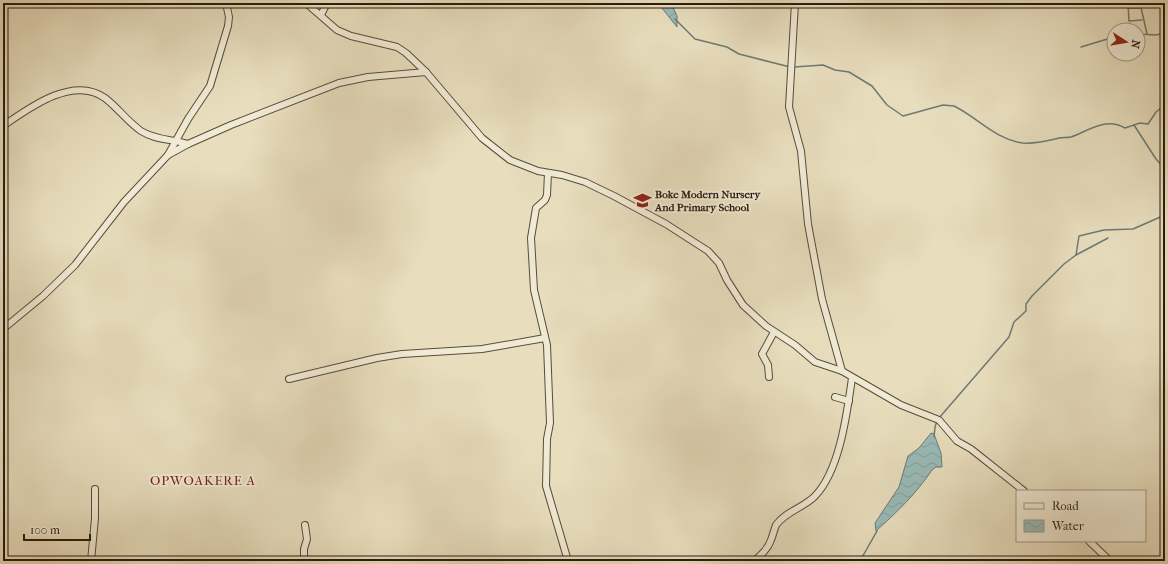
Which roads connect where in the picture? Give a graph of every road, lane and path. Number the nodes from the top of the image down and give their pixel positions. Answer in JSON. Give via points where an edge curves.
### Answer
{"nodes":[{"id":1,"x":226,"y":3,"type":"edge"},
{"id":2,"x":306,"y":3,"type":"edge"},
{"id":3,"x":327,"y":3,"type":"edge"},
{"id":4,"x":794,"y":3,"type":"edge"},
{"id":5,"x":321,"y":14,"type":"junction"},
{"id":6,"x":426,"y":72,"type":"junction"},
{"id":7,"x":3,"y":126,"type":"edge"},
{"id":8,"x":176,"y":140,"type":"junction"},
{"id":9,"x":188,"y":144,"type":"junction"},
{"id":10,"x":168,"y":155,"type":"junction"},
{"id":11,"x":548,"y":173,"type":"junction"},
{"id":12,"x":3,"y":328,"type":"edge"},
{"id":13,"x":774,"y":332,"type":"junction"},
{"id":14,"x":545,"y":338,"type":"junction"},
{"id":15,"x":842,"y":371,"type":"junction"},
{"id":16,"x":769,"y":377,"type":"dead end"},
{"id":17,"x":852,"y":378,"type":"junction"},
{"id":18,"x":289,"y":379,"type":"dead end"},
{"id":19,"x":835,"y":397,"type":"dead end"},
{"id":20,"x":849,"y":401,"type":"junction"},
{"id":21,"x":95,"y":489,"type":"dead end"},
{"id":22,"x":1023,"y":490,"type":"edge"},
{"id":23,"x":305,"y":525,"type":"dead end"},
{"id":24,"x":1090,"y":542,"type":"edge"},
{"id":25,"x":90,"y":561,"type":"edge"},
{"id":26,"x":304,"y":561,"type":"edge"},
{"id":27,"x":568,"y":561,"type":"edge"},
{"id":28,"x":754,"y":561,"type":"edge"},
{"id":29,"x":1110,"y":561,"type":"edge"}],
"edges":[{"from":1,"to":8,"type":"street","via":[[228,26],[210,86]]},
{"from":2,"to":5,"type":"street"},
{"from":3,"to":5,"type":"street"},
{"from":4,"to":15,"type":"street","via":[[789,107],[801,151],[808,224],[822,299]]},
{"from":5,"to":6,"type":"street","via":[[337,30],[397,48]]},
{"from":6,"to":9,"type":"street","via":[[368,77],[339,83]]},
{"from":6,"to":11,"type":"street","via":[[482,138],[494,148],[519,165]]},
{"from":7,"to":8,"type":"street","via":[[38,102],[78,90],[105,98],[142,131],[159,138]]},
{"from":8,"to":9,"type":"street"},
{"from":8,"to":10,"type":"street"},
{"from":9,"to":10,"type":"street"},
{"from":10,"to":12,"type":"street","via":[[124,202],[75,265],[43,296]]},
{"from":11,"to":13,"type":"street","via":[[585,182],[614,196],[666,224],[708,251],[719,263],[743,305]]},
{"from":11,"to":14,"type":"street","via":[[547,195],[536,208],[531,238],[534,290]]},
{"from":13,"to":15,"type":"street","via":[[795,344],[815,362]]},
{"from":13,"to":16,"type":"street","via":[[762,354],[768,365]]},
{"from":14,"to":18,"type":"street","via":[[482,350],[402,354],[377,358]]},
{"from":14,"to":27,"type":"street","via":[[550,423],[546,486]]},
{"from":15,"to":17,"type":"street"},
{"from":17,"to":20,"type":"street"},
{"from":17,"to":22,"type":"street","via":[[901,405],[939,420],[957,441]]},
{"from":19,"to":20,"type":"street"},
{"from":20,"to":28,"type":"street","via":[[834,463],[825,486],[810,501],[797,507],[776,525],[767,549]]},
{"from":21,"to":25,"type":"street"},
{"from":23,"to":26,"type":"street","via":[[307,539]]},
{"from":24,"to":29,"type":"street"}]}
